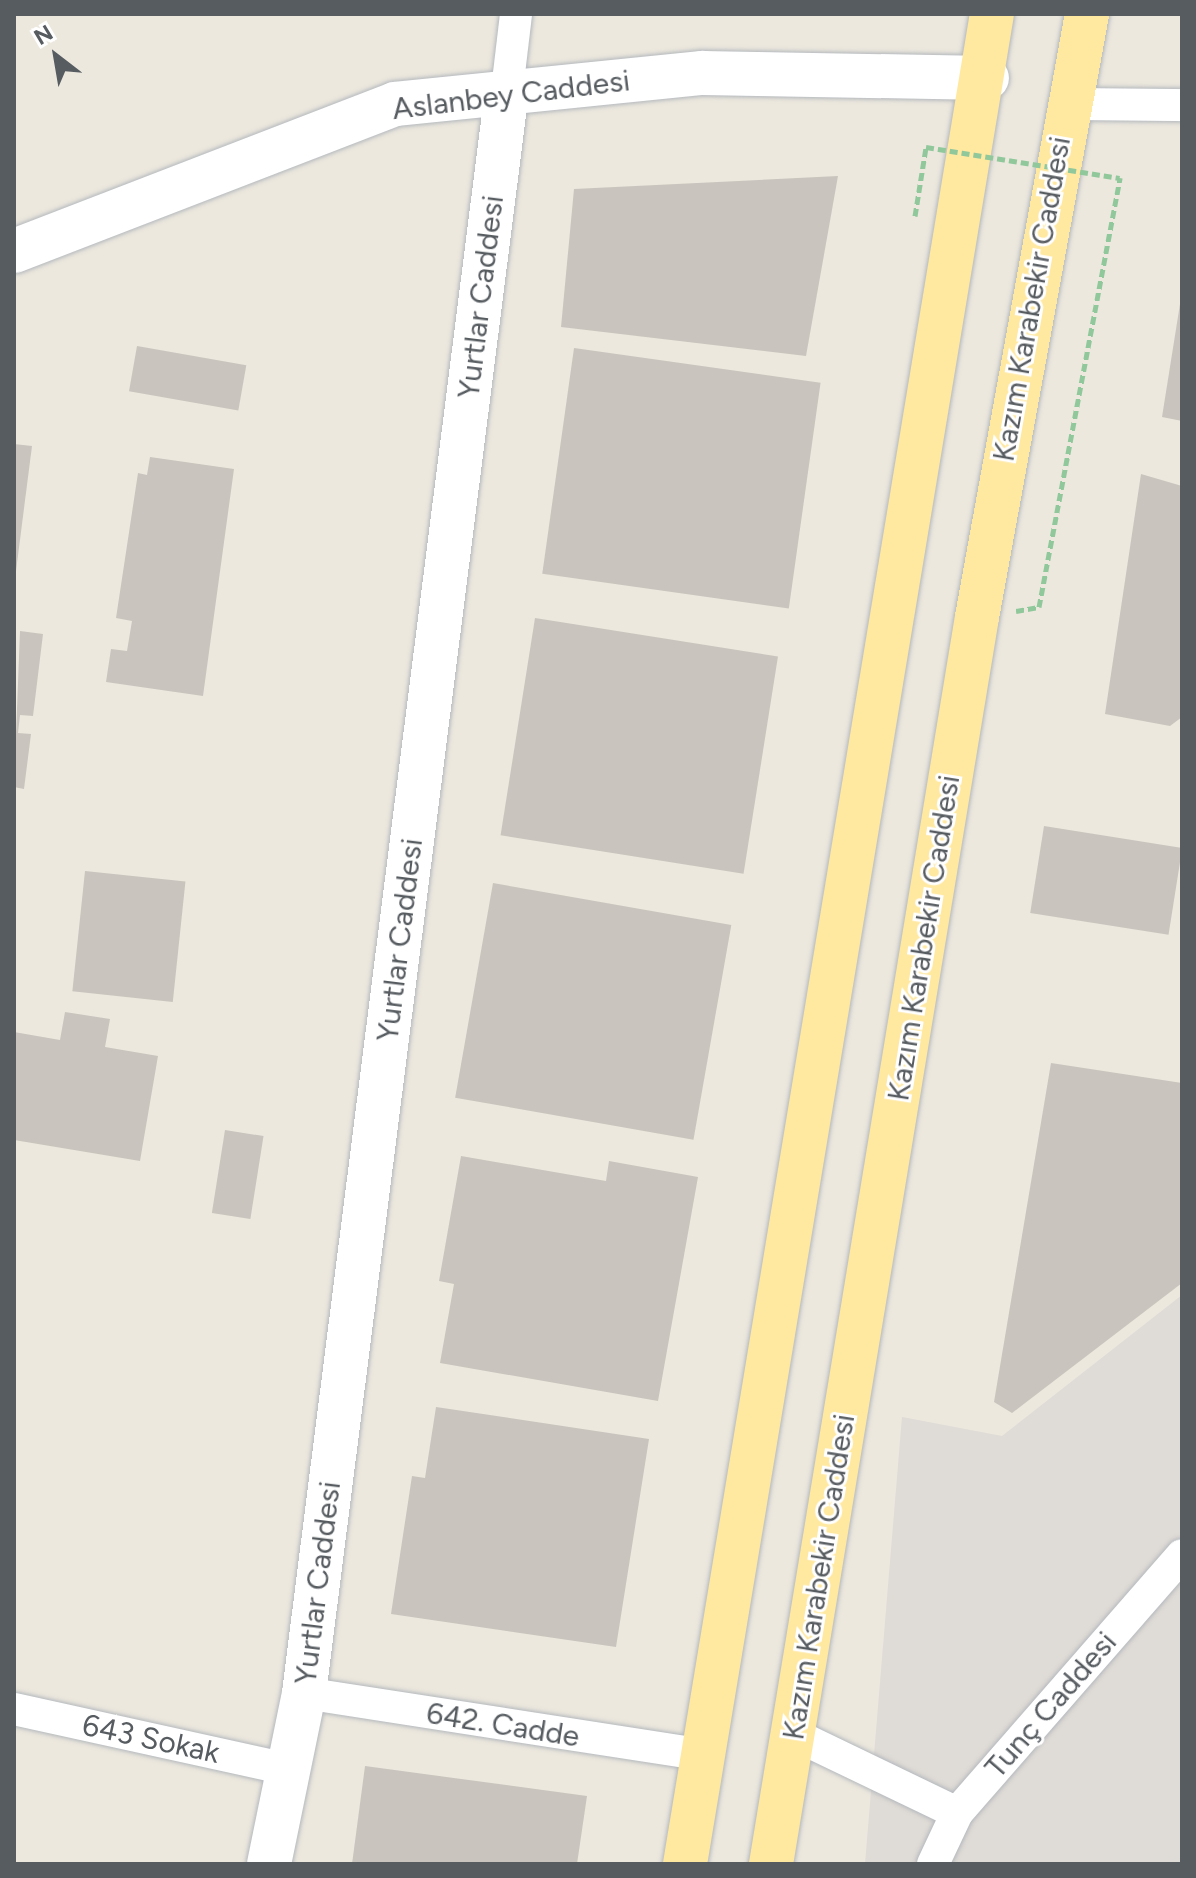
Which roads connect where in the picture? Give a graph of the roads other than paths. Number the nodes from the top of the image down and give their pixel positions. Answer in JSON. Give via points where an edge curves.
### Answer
{"nodes":[{"id":1,"x":516,"y":14,"type":"edge"},
{"id":2,"x":992,"y":14,"type":"edge"},
{"id":3,"x":1087,"y":14,"type":"edge"},
{"id":4,"x":987,"y":78,"type":"junction"},
{"id":5,"x":507,"y":90,"type":"junction"},
{"id":6,"x":1065,"y":104,"type":"junction"},
{"id":7,"x":1182,"y":105,"type":"edge"},
{"id":8,"x":14,"y":251,"type":"edge"},
{"id":9,"x":1182,"y":1555,"type":"edge"},
{"id":10,"x":304,"y":1693,"type":"junction"},
{"id":11,"x":14,"y":1709,"type":"edge"},
{"id":12,"x":793,"y":1734,"type":"junction"},
{"id":13,"x":703,"y":1755,"type":"junction"},
{"id":14,"x":288,"y":1769,"type":"junction"},
{"id":15,"x":957,"y":1813,"type":"junction"},
{"id":16,"x":269,"y":1864,"type":"edge"},
{"id":17,"x":685,"y":1864,"type":"edge"},
{"id":18,"x":771,"y":1864,"type":"edge"},
{"id":19,"x":933,"y":1864,"type":"edge"}],
"edges":[{"from":1,"to":5,"type":"street","name":"Yurtlar Caddesi"},
{"from":2,"to":4,"type":"main road"},
{"from":3,"to":6,"type":"main road","name":"Kazım Karabekir Caddesi"},
{"from":4,"to":5,"type":"street","name":"Aslanbey Caddesi","via":[[702,73]]},
{"from":4,"to":13,"type":"main road"},
{"from":5,"to":8,"type":"street","name":"Aslanbey Caddesi","via":[[395,104]]},
{"from":5,"to":10,"type":"street","name":"Yurtlar Caddesi"},
{"from":6,"to":7,"type":"street"},
{"from":6,"to":12,"type":"main road","name":"Kazım Karabekir Caddesi"},
{"from":9,"to":15,"type":"street","name":"Tunç Caddesi"},
{"from":10,"to":13,"type":"street","name":"642. Cadde"},
{"from":10,"to":14,"type":"street","name":"Yurtlar Caddesi"},
{"from":11,"to":14,"type":"street","name":"643 Sokak"},
{"from":12,"to":15,"type":"street"},
{"from":12,"to":18,"type":"main road","name":"Kazım Karabekir Caddesi"},
{"from":13,"to":17,"type":"main road"},
{"from":14,"to":16,"type":"street","name":"Yurtlar Caddesi"},
{"from":15,"to":19,"type":"street","name":"Tunç Caddesi"}]}
